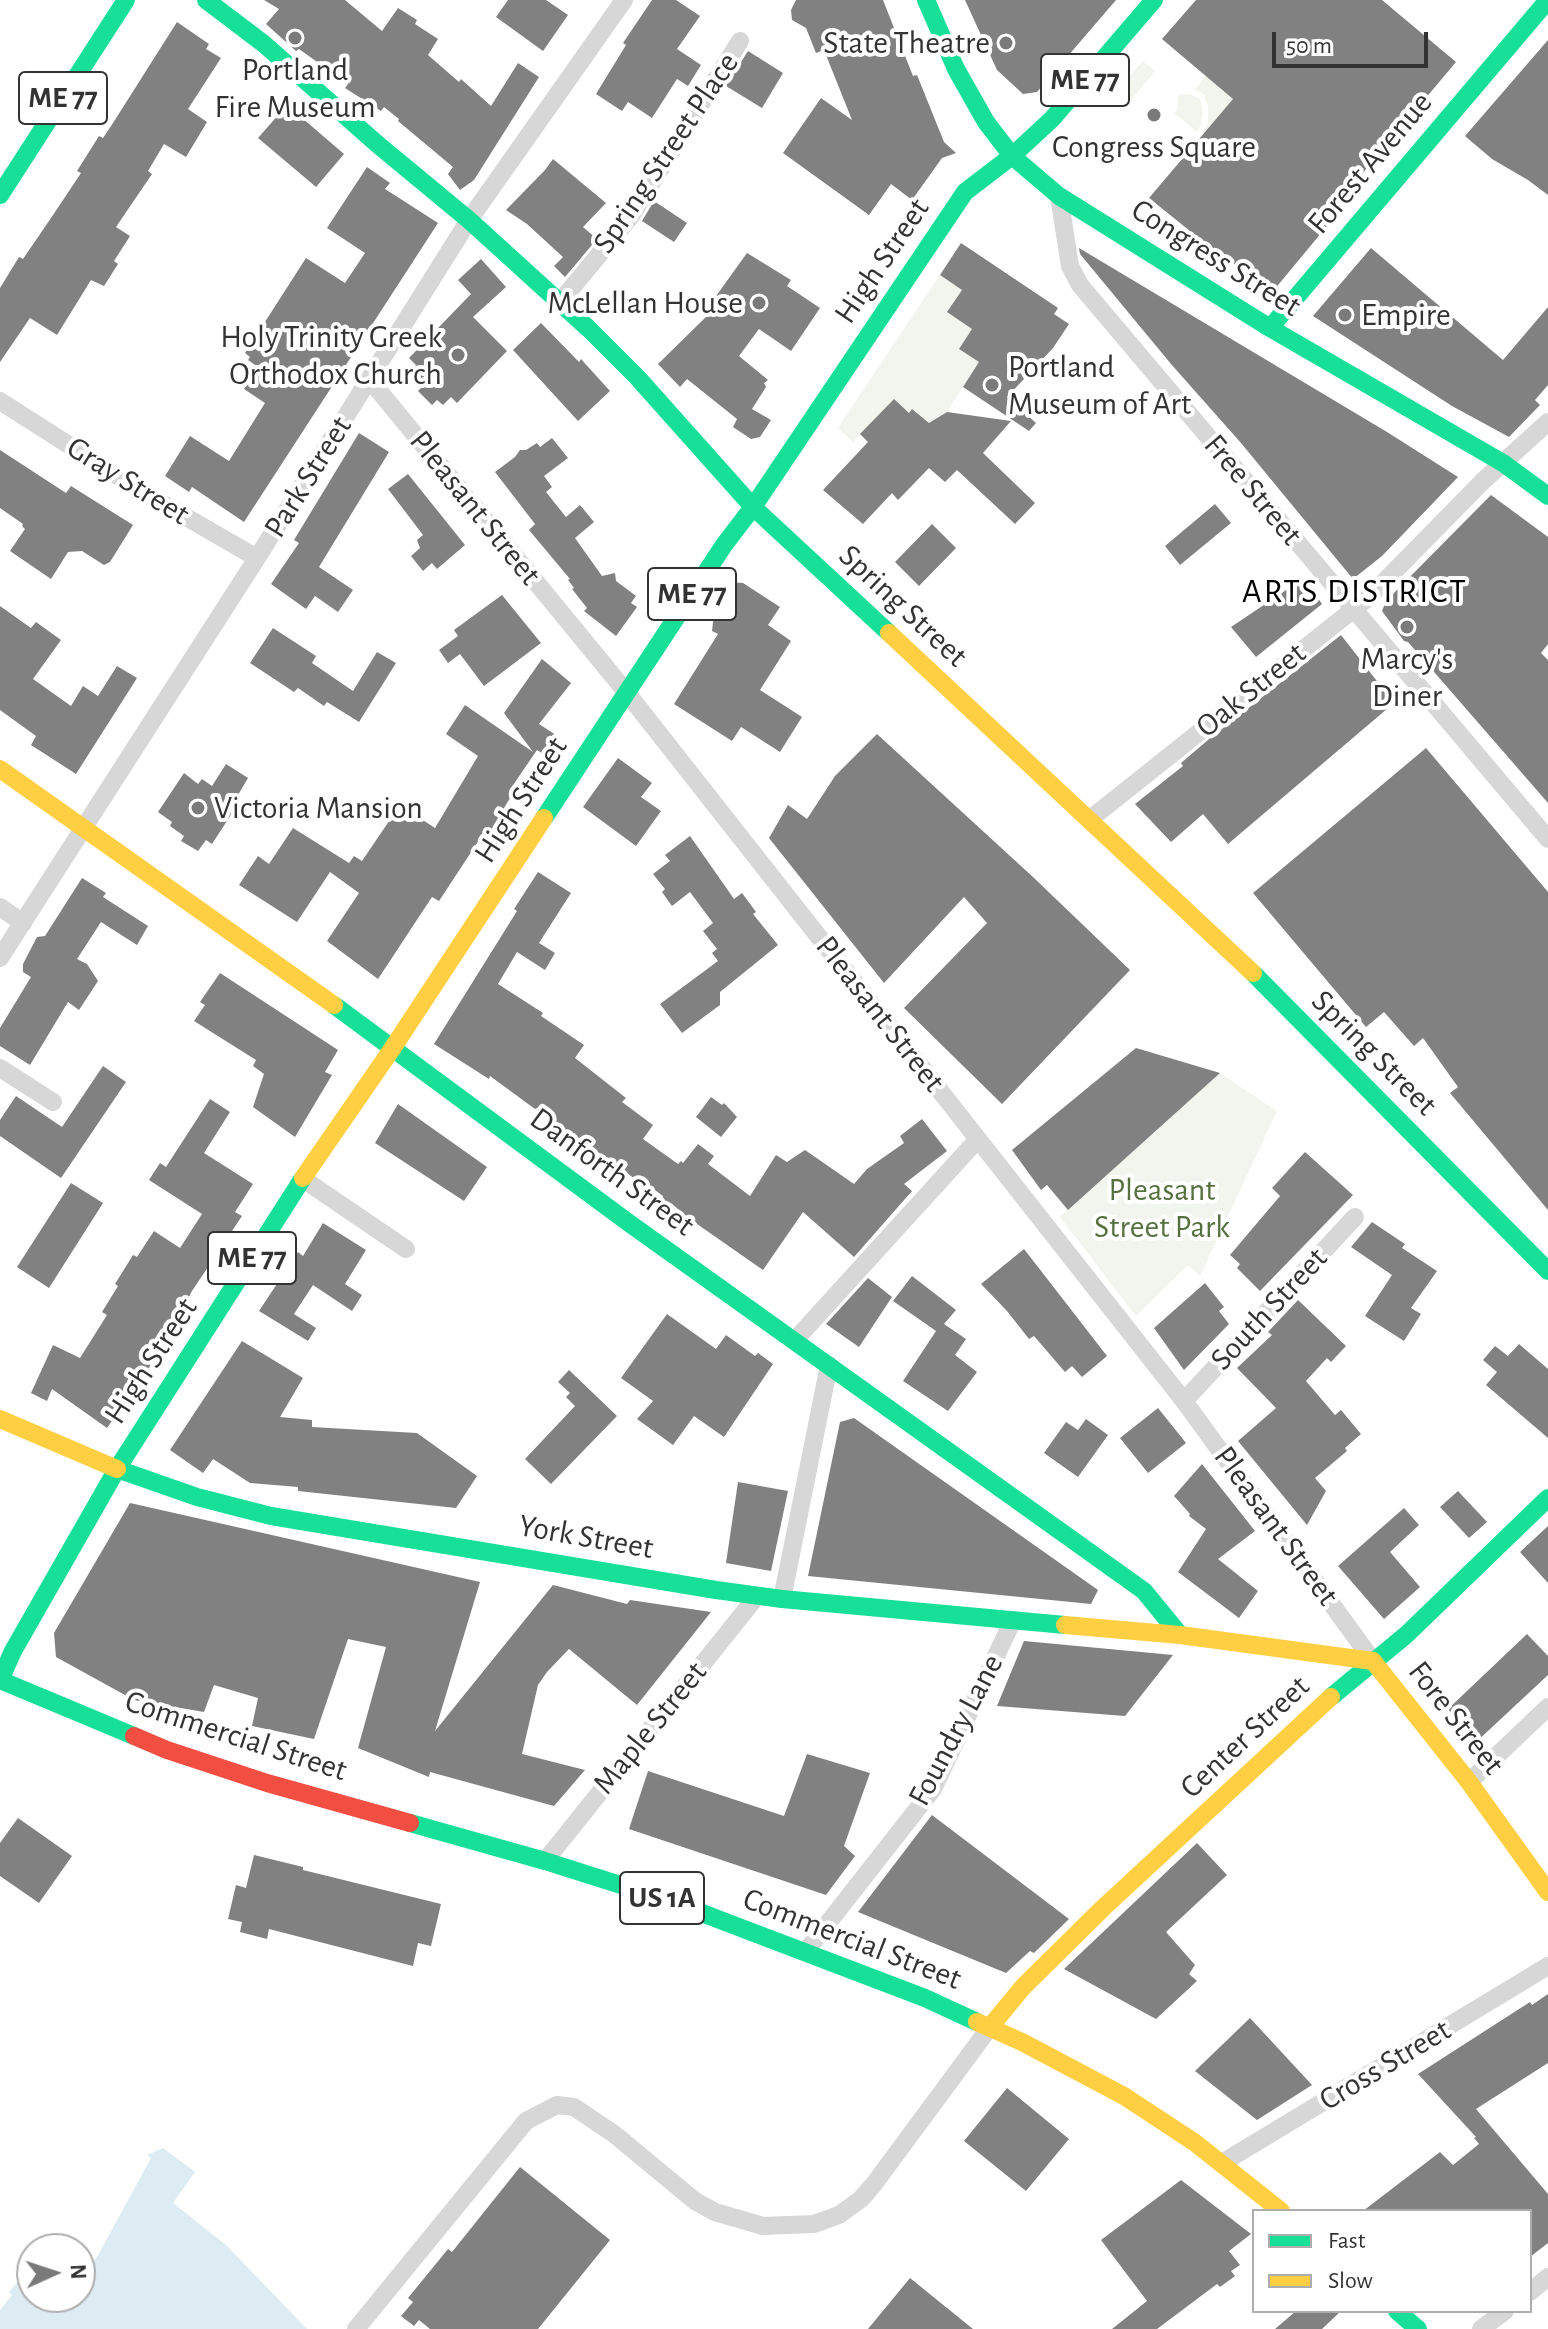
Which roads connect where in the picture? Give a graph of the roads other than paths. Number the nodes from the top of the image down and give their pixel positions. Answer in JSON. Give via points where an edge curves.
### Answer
{"nodes":[{"id":1,"x":126,"y":0,"type":"edge"},
{"id":2,"x":206,"y":0,"type":"edge"},
{"id":3,"x":624,"y":0,"type":"edge"},
{"id":4,"x":926,"y":0,"type":"edge"},
{"id":5,"x":1154,"y":0,"type":"edge"},
{"id":6,"x":1548,"y":0,"type":"edge"},
{"id":7,"x":740,"y":41,"type":"dead end"},
{"id":8,"x":1012,"y":156,"type":"junction"},
{"id":9,"x":0,"y":195,"type":"edge"},
{"id":10,"x":1059,"y":196,"type":"junction"},
{"id":11,"x":469,"y":220,"type":"junction"},
{"id":12,"x":560,"y":302,"type":"junction"},
{"id":13,"x":1270,"y":328,"type":"junction"},
{"id":14,"x":370,"y":380,"type":"junction"},
{"id":15,"x":0,"y":401,"type":"edge"},
{"id":16,"x":1548,"y":422,"type":"edge"},
{"id":17,"x":1503,"y":463,"type":"junction"},
{"id":18,"x":1548,"y":496,"type":"edge"},
{"id":19,"x":753,"y":507,"type":"junction"},
{"id":20,"x":257,"y":558,"type":"junction"},
{"id":21,"x":1352,"y":609,"type":"junction"},
{"id":22,"x":627,"y":693,"type":"junction"},
{"id":23,"x":0,"y":769,"type":"edge"},
{"id":24,"x":1089,"y":820,"type":"junction"},
{"id":25,"x":84,"y":828,"type":"junction"},
{"id":26,"x":1548,"y":839,"type":"edge"},
{"id":27,"x":0,"y":907,"type":"edge"},
{"id":28,"x":23,"y":923,"type":"junction"},
{"id":29,"x":0,"y":958,"type":"edge"},
{"id":30,"x":392,"y":1049,"type":"junction"},
{"id":31,"x":0,"y":1068,"type":"edge"},
{"id":32,"x":53,"y":1102,"type":"dead end"},
{"id":33,"x":978,"y":1139,"type":"junction"},
{"id":34,"x":303,"y":1179,"type":"junction"},
{"id":35,"x":1355,"y":1217,"type":"dead end"},
{"id":36,"x":406,"y":1249,"type":"dead end"},
{"id":37,"x":1548,"y":1271,"type":"edge"},
{"id":38,"x":795,"y":1340,"type":"junction"},
{"id":39,"x":829,"y":1365,"type":"junction"},
{"id":40,"x":1184,"y":1401,"type":"junction"},
{"id":41,"x":0,"y":1419,"type":"edge"},
{"id":42,"x":117,"y":1469,"type":"junction"},
{"id":43,"x":1548,"y":1498,"type":"edge"},
{"id":44,"x":757,"y":1596,"type":"junction"},
{"id":45,"x":782,"y":1599,"type":"junction"},
{"id":46,"x":1013,"y":1620,"type":"junction"},
{"id":47,"x":1180,"y":1635,"type":"junction"},
{"id":48,"x":1373,"y":1661,"type":"junction"},
{"id":49,"x":0,"y":1680,"type":"edge"},
{"id":50,"x":1548,"y":1707,"type":"edge"},
{"id":51,"x":1469,"y":1782,"type":"junction"},
{"id":52,"x":545,"y":1861,"type":"junction"},
{"id":53,"x":1548,"y":1892,"type":"edge"},
{"id":54,"x":806,"y":1951,"type":"junction"},
{"id":55,"x":1548,"y":1966,"type":"edge"},
{"id":56,"x":990,"y":2027,"type":"junction"},
{"id":57,"x":1222,"y":2163,"type":"junction"},
{"id":58,"x":1279,"y":2209,"type":"edge"},
{"id":59,"x":1548,"y":2277,"type":"edge"},
{"id":60,"x":1532,"y":2290,"type":"edge"},
{"id":61,"x":1399,"y":2313,"type":"edge"},
{"id":62,"x":1502,"y":2313,"type":"edge"},
{"id":63,"x":356,"y":2329,"type":"edge"},
{"id":64,"x":1418,"y":2329,"type":"edge"},
{"id":65,"x":1481,"y":2329,"type":"edge"}],
"edges":[{"from":1,"to":9,"type":"street","number":"ME 77"},
{"from":2,"to":11,"type":"street","name":"Spring Street"},
{"from":3,"to":11,"type":"street","name":"Park Street"},
{"from":4,"to":8,"type":"street","name":"Congress Street","via":[[956,69]]},
{"from":5,"to":8,"type":"street","name":"High Street","number":"ME 77","via":[[1052,119]]},
{"from":6,"to":13,"type":"street","name":"Forest Avenue"},
{"from":7,"to":12,"type":"street","name":"Spring Street Place","via":[[631,216]]},
{"from":8,"to":10,"type":"street","name":"Congress Street"},
{"from":8,"to":19,"type":"street","name":"High Street","number":"ME 77","via":[[965,192]]},
{"from":10,"to":13,"type":"street","name":"Congress Street"},
{"from":10,"to":21,"type":"street","name":"Free Street","via":[[1070,266],[1080,285]]},
{"from":11,"to":12,"type":"street","name":"Spring Street"},
{"from":11,"to":14,"type":"street","name":"Park Street"},
{"from":12,"to":19,"type":"street","name":"Spring Street","via":[[637,377]]},
{"from":13,"to":17,"type":"street","name":"Congress Street"},
{"from":14,"to":20,"type":"street","name":"Park Street"},
{"from":14,"to":22,"type":"street","name":"Pleasant Street"},
{"from":15,"to":20,"type":"street","name":"Gray Street"},
{"from":16,"to":17,"type":"street","name":"Oak Street"},
{"from":17,"to":18,"type":"street","name":"Congress Street"},
{"from":17,"to":21,"type":"street","name":"Oak Street"},
{"from":19,"to":22,"type":"street","name":"High Street","number":"ME 77"},
{"from":19,"to":24,"type":"street","name":"Spring Street"},
{"from":20,"to":25,"type":"street","name":"Park Street"},
{"from":21,"to":24,"type":"street","name":"Oak Street"},
{"from":21,"to":26,"type":"street","name":"Free Street"},
{"from":22,"to":30,"type":"street","name":"High Street","number":"ME 77"},
{"from":22,"to":33,"type":"street","name":"Pleasant Street"},
{"from":23,"to":25,"type":"street","name":"Danforth Street"},
{"from":24,"to":37,"type":"street","name":"Spring Street","via":[[1225,945]]},
{"from":25,"to":28,"type":"street","name":"Park Street"},
{"from":25,"to":30,"type":"street","name":"Danforth Street"},
{"from":27,"to":28,"type":"street"},
{"from":28,"to":29,"type":"street","name":"Park Street"},
{"from":30,"to":34,"type":"street","name":"High Street","number":"ME 77"},
{"from":30,"to":38,"type":"street","name":"Danforth Street"},
{"from":31,"to":32,"type":"street"},
{"from":33,"to":38,"type":"street"},
{"from":33,"to":40,"type":"street","name":"Pleasant Street"},
{"from":34,"to":36,"type":"street"},
{"from":34,"to":42,"type":"street","name":"High Street","number":"ME 77"},
{"from":35,"to":40,"type":"street","name":"South Street"},
{"from":38,"to":39,"type":"street","name":"Danforth Street"},
{"from":39,"to":45,"type":"street"},
{"from":39,"to":47,"type":"street","name":"Danforth Street","via":[[1144,1591]]},
{"from":40,"to":48,"type":"street","name":"Pleasant Street"},
{"from":41,"to":42,"type":"street","name":"York Street"},
{"from":42,"to":44,"type":"street","name":"York Street","via":[[271,1516]]},
{"from":42,"to":49,"type":"street","name":"High Street"},
{"from":43,"to":48,"type":"street","name":"Center Street"},
{"from":44,"to":45,"type":"street","name":"York Street"},
{"from":44,"to":52,"type":"street","name":"Maple Street"},
{"from":45,"to":46,"type":"street","name":"York Street"},
{"from":46,"to":47,"type":"street","name":"York Street"},
{"from":46,"to":54,"type":"street","name":"Foundry Lane","via":[[933,1789]]},
{"from":47,"to":48,"type":"street","name":"Fore Street"},
{"from":48,"to":51,"type":"street","name":"Fore Street"},
{"from":48,"to":56,"type":"street","name":"Center Street","via":[[1103,1908]]},
{"from":49,"to":52,"type":"street","name":"Commercial Street","number":"US 1A","via":[[167,1750]]},
{"from":50,"to":51,"type":"street"},
{"from":51,"to":53,"type":"street","name":"Fore Street"},
{"from":52,"to":54,"type":"street","name":"Commercial Street","number":"US 1A"},
{"from":54,"to":56,"type":"street","name":"Commercial Street","number":"US 1A"},
{"from":55,"to":57,"type":"street","name":"Cross Street"},
{"from":56,"to":57,"type":"street","name":"Commercial Street","number":"US 1A","via":[[1124,2096]]},
{"from":56,"to":63,"type":"street","via":[[861,2199],[814,2224],[763,2226],[715,2212],[614,2134],[574,2107],[557,2105],[526,2121]]},
{"from":57,"to":58,"type":"street","name":"Commercial Street","number":"US 1A"},
{"from":59,"to":60,"type":"street"},
{"from":61,"to":64,"type":"street"},
{"from":62,"to":65,"type":"street"}]}
